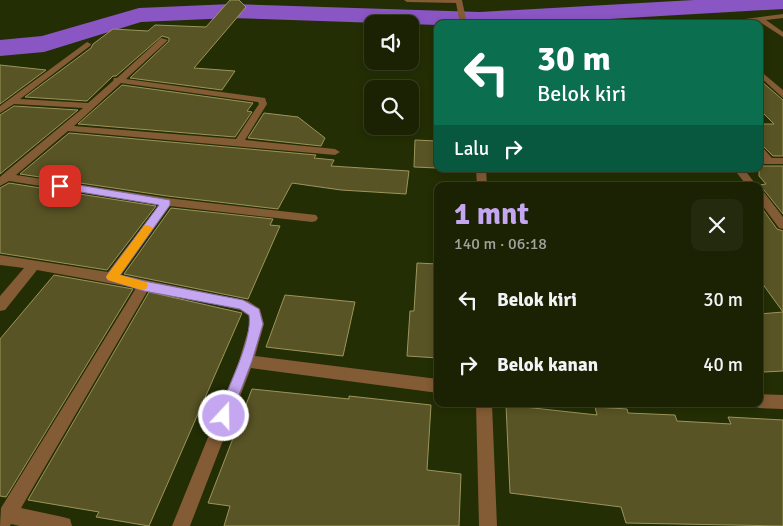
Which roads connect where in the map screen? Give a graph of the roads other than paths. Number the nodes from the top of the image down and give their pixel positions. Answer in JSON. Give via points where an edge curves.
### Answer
{"nodes":[{"id":1,"x":407,"y":0,"type":"edge"},
{"id":2,"x":783,"y":16,"type":"edge"},
{"id":3,"x":759,"y":18,"type":"junction"},
{"id":4,"x":463,"y":20,"type":"edge"},
{"id":5,"x":743,"y":20,"type":"edge"},
{"id":6,"x":762,"y":20,"type":"edge"},
{"id":7,"x":763,"y":21,"type":"edge"},
{"id":8,"x":783,"y":36,"type":"edge"},
{"id":9,"x":164,"y":40,"type":"dead end"},
{"id":10,"x":87,"y":44,"type":"dead end"},
{"id":11,"x":763,"y":76,"type":"edge"},
{"id":12,"x":117,"y":80,"type":"junction"},
{"id":13,"x":783,"y":95,"type":"edge"},
{"id":14,"x":11,"y":101,"type":"junction"},
{"id":15,"x":89,"y":106,"type":"junction"},
{"id":16,"x":0,"y":110,"type":"edge"},
{"id":17,"x":66,"y":128,"type":"junction"},
{"id":18,"x":239,"y":142,"type":"junction"},
{"id":19,"x":335,"y":152,"type":"dead end"},
{"id":20,"x":764,"y":161,"type":"edge"},
{"id":21,"x":783,"y":161,"type":"edge"},
{"id":22,"x":741,"y":172,"type":"edge"},
{"id":23,"x":3,"y":180,"type":"edge"},
{"id":24,"x":749,"y":182,"type":"edge"},
{"id":25,"x":763,"y":199,"type":"edge"},
{"id":26,"x":166,"y":202,"type":"junction"},
{"id":27,"x":312,"y":218,"type":"dead end"},
{"id":28,"x":783,"y":225,"type":"edge"},
{"id":29,"x":0,"y":260,"type":"edge"},
{"id":30,"x":34,"y":264,"type":"junction"},
{"id":31,"x":112,"y":277,"type":"junction"},
{"id":32,"x":144,"y":286,"type":"junction"},
{"id":33,"x":0,"y":306,"type":"edge"},
{"id":34,"x":246,"y":361,"type":"junction"},
{"id":35,"x":434,"y":385,"type":"edge"},
{"id":36,"x":763,"y":401,"type":"edge"},
{"id":37,"x":783,"y":402,"type":"edge"},
{"id":38,"x":484,"y":407,"type":"edge"},
{"id":39,"x":4,"y":520,"type":"edge"},
{"id":40,"x":63,"y":526,"type":"edge"},
{"id":41,"x":181,"y":526,"type":"edge"},
{"id":42,"x":488,"y":526,"type":"edge"}],
"edges":[{"from":1,"to":4,"type":"street","via":[[459,1]]},
{"from":2,"to":3,"type":"street"},
{"from":3,"to":5,"type":"street"},
{"from":3,"to":6,"type":"street"},
{"from":7,"to":8,"type":"street"},
{"from":9,"to":12,"type":"street"},
{"from":10,"to":14,"type":"street"},
{"from":11,"to":13,"type":"street"},
{"from":12,"to":15,"type":"street"},
{"from":12,"to":18,"type":"street","via":[[262,100],[264,104]]},
{"from":14,"to":15,"type":"street"},
{"from":14,"to":16,"type":"street"},
{"from":15,"to":17,"type":"street"},
{"from":17,"to":18,"type":"street"},
{"from":17,"to":23,"type":"street"},
{"from":18,"to":19,"type":"street"},
{"from":20,"to":21,"type":"street"},
{"from":22,"to":24,"type":"street"},
{"from":23,"to":26,"type":"street"},
{"from":25,"to":28,"type":"street"},
{"from":26,"to":27,"type":"street"},
{"from":26,"to":31,"type":"street"},
{"from":29,"to":30,"type":"street"},
{"from":30,"to":31,"type":"street"},
{"from":30,"to":33,"type":"street"},
{"from":31,"to":32,"type":"street"},
{"from":32,"to":34,"type":"street","via":[[243,305],[255,313],[257,324]]},
{"from":32,"to":39,"type":"street"},
{"from":34,"to":35,"type":"street"},
{"from":34,"to":41,"type":"street"},
{"from":36,"to":37,"type":"street"},
{"from":38,"to":42,"type":"street"},
{"from":39,"to":40,"type":"street"}]}
